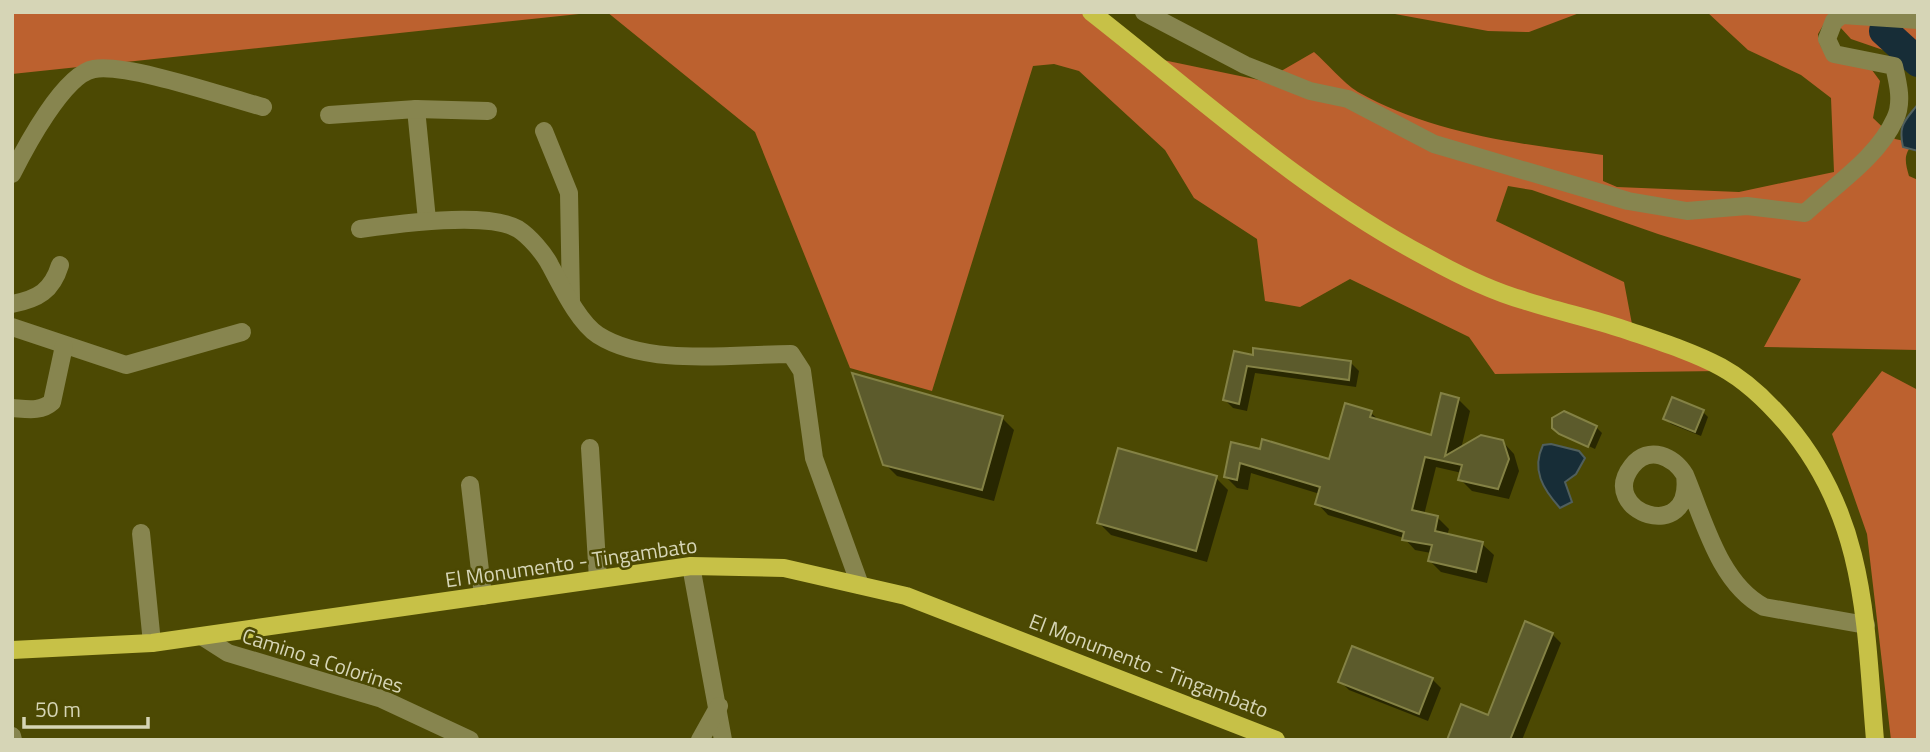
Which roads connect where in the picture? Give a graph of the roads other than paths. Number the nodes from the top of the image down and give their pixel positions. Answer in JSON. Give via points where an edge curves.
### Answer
{"nodes":[{"id":1,"x":1144,"y":12,"type":"edge"},
{"id":2,"x":1100,"y":15,"type":"edge"},
{"id":3,"x":1918,"y":20,"type":"edge"},
{"id":4,"x":263,"y":107,"type":"dead end"},
{"id":5,"x":415,"y":109,"type":"junction"},
{"id":6,"x":488,"y":111,"type":"dead end"},
{"id":7,"x":329,"y":115,"type":"dead end"},
{"id":8,"x":544,"y":131,"type":"dead end"},
{"id":9,"x":12,"y":174,"type":"edge"},
{"id":10,"x":427,"y":220,"type":"junction"},
{"id":11,"x":360,"y":229,"type":"dead end"},
{"id":12,"x":60,"y":265,"type":"dead end"},
{"id":13,"x":570,"y":302,"type":"junction"},
{"id":14,"x":12,"y":304,"type":"edge"},
{"id":15,"x":12,"y":327,"type":"edge"},
{"id":16,"x":242,"y":332,"type":"dead end"},
{"id":17,"x":64,"y":346,"type":"junction"},
{"id":18,"x":12,"y":408,"type":"edge"},
{"id":19,"x":590,"y":448,"type":"dead end"},
{"id":20,"x":1685,"y":475,"type":"dead end"},
{"id":21,"x":470,"y":485,"type":"dead end"},
{"id":22,"x":142,"y":533,"type":"dead end"},
{"id":23,"x":691,"y":566,"type":"junction"},
{"id":24,"x":598,"y":579,"type":"junction"},
{"id":25,"x":860,"y":585,"type":"junction"},
{"id":26,"x":483,"y":596,"type":"junction"},
{"id":27,"x":1866,"y":625,"type":"junction"},
{"id":28,"x":203,"y":636,"type":"junction"},
{"id":29,"x":152,"y":643,"type":"junction"},
{"id":30,"x":12,"y":650,"type":"edge"},
{"id":31,"x":719,"y":705,"type":"junction"},
{"id":32,"x":470,"y":740,"type":"edge"},
{"id":33,"x":700,"y":740,"type":"edge"},
{"id":34,"x":723,"y":740,"type":"edge"},
{"id":35,"x":1276,"y":740,"type":"edge"},
{"id":36,"x":1875,"y":740,"type":"edge"}],
"edges":[{"from":1,"to":3,"type":"street","via":[[1234,60],[1310,91],[1348,99],[1434,144],[1628,201],[1687,211],[1747,206],[1805,213],[1879,145],[1896,118],[1899,90],[1894,66],[1839,56],[1828,44],[1829,28],[1842,15]]},
{"from":2,"to":27,"type":"main road","via":[[1275,162],[1428,258],[1519,299],[1622,329],[1721,367],[1759,395],[1805,447],[1839,507],[1861,577]]},
{"from":4,"to":9,"type":"street","via":[[138,73],[94,69],[54,103]]},
{"from":5,"to":6,"type":"street"},
{"from":5,"to":7,"type":"street"},
{"from":5,"to":10,"type":"street"},
{"from":8,"to":13,"type":"street","via":[[569,193]]},
{"from":10,"to":11,"type":"street"},
{"from":10,"to":13,"type":"street","via":[[482,221],[517,229],[546,258]]},
{"from":12,"to":14,"type":"street","via":[[49,289],[33,301]]},
{"from":13,"to":25,"type":"street","via":[[597,334],[646,355],[791,354],[802,371],[814,458]]},
{"from":15,"to":17,"type":"street"},
{"from":16,"to":17,"type":"street","via":[[126,365]]},
{"from":17,"to":18,"type":"street","via":[[52,402],[34,410]]},
{"from":19,"to":24,"type":"street"},
{"from":20,"to":27,"type":"street","via":[[1721,563],[1750,600],[1764,607]]},
{"from":21,"to":26,"type":"street"},
{"from":22,"to":29,"type":"street"},
{"from":23,"to":24,"type":"main road","name":"El Monumento - Tingambato"},
{"from":23,"to":25,"type":"main road","name":"El Monumento - Tingambato","via":[[784,568]]},
{"from":23,"to":31,"type":"street"},
{"from":24,"to":26,"type":"main road","name":"El Monumento - Tingambato"},
{"from":25,"to":35,"type":"main road","name":"El Monumento - Tingambato","via":[[905,596]]},
{"from":26,"to":28,"type":"main road","name":"El Monumento - Tingambato"},
{"from":27,"to":36,"type":"main road"},
{"from":28,"to":29,"type":"main road","name":"El Monumento - Tingambato"},
{"from":28,"to":32,"type":"street","name":"Camino a Colorines","via":[[228,653],[382,699]]},
{"from":29,"to":30,"type":"main road","name":"El Monumento - Tingambato"},
{"from":31,"to":33,"type":"street"},
{"from":31,"to":34,"type":"street"}]}
